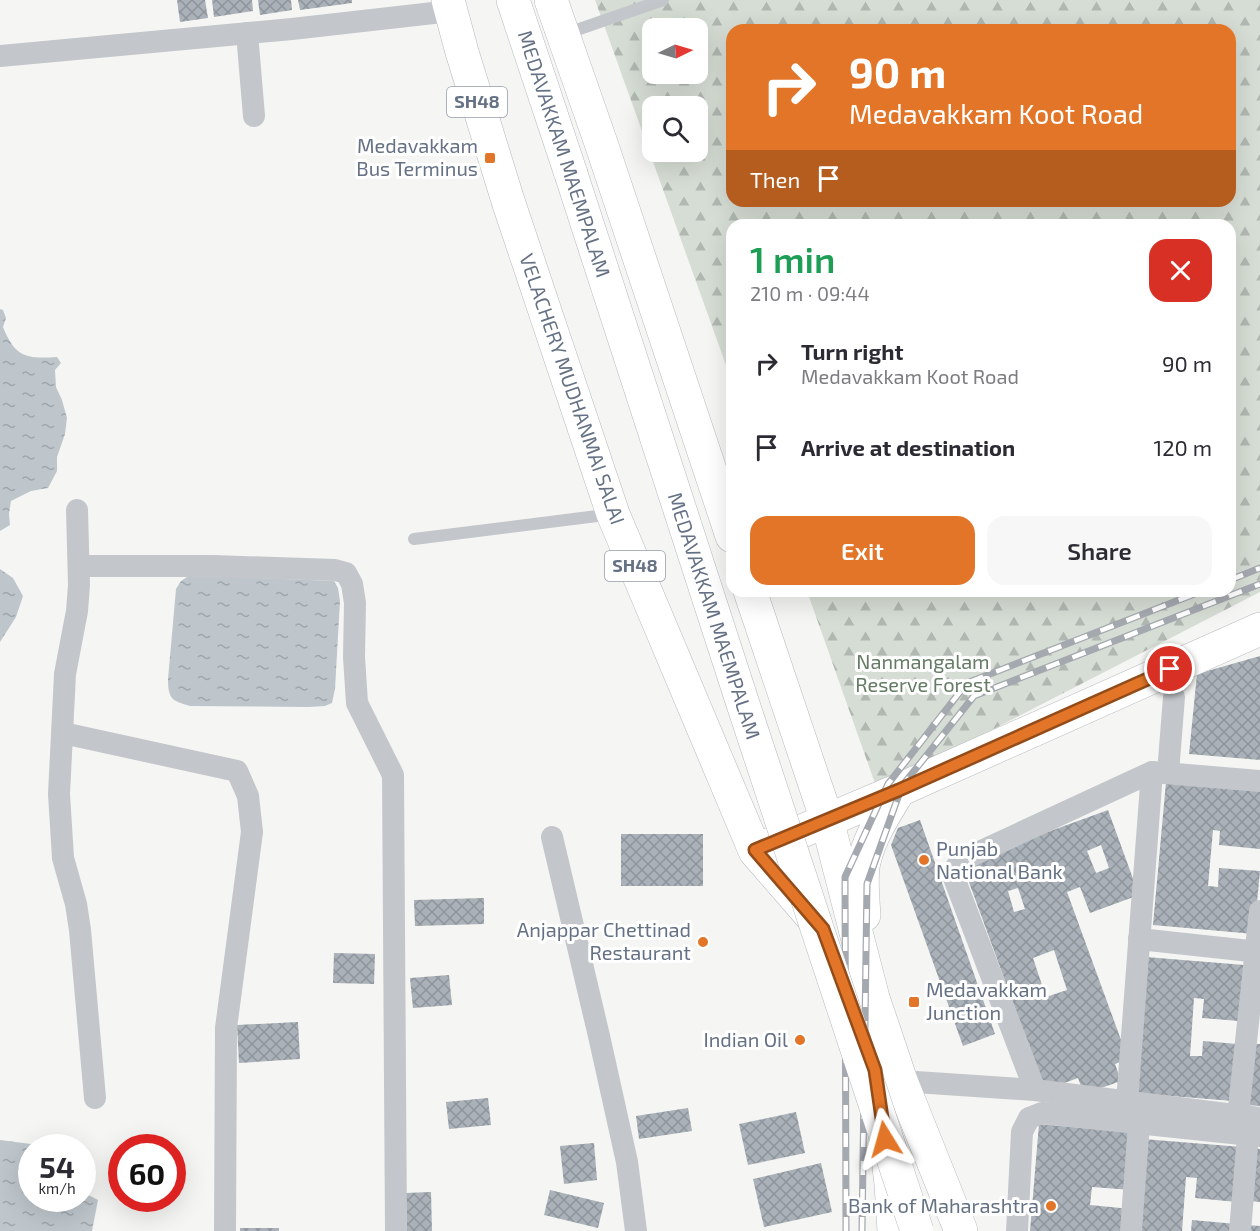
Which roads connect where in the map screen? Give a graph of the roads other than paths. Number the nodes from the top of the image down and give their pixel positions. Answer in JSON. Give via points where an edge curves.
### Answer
{"nodes":[{"id":1,"x":513,"y":0,"type":"edge"},
{"id":2,"x":551,"y":0,"type":"edge"},
{"id":3,"x":663,"y":0,"type":"edge"},
{"id":4,"x":449,"y":5,"type":"edge"},
{"id":5,"x":247,"y":33,"type":"junction"},
{"id":6,"x":563,"y":35,"type":"junction"},
{"id":7,"x":0,"y":56,"type":"edge"},
{"id":8,"x":254,"y":116,"type":"dead end"},
{"id":9,"x":77,"y":510,"type":"dead end"},
{"id":10,"x":613,"y":514,"type":"junction"},
{"id":11,"x":726,"y":518,"type":"edge"},
{"id":12,"x":414,"y":538,"type":"dead end"},
{"id":13,"x":79,"y":566,"type":"junction"},
{"id":14,"x":752,"y":597,"type":"edge"},
{"id":15,"x":1260,"y":629,"type":"edge"},
{"id":16,"x":1174,"y":697,"type":"dead end"},
{"id":17,"x":63,"y":733,"type":"junction"},
{"id":18,"x":1160,"y":772,"type":"junction"},
{"id":19,"x":1260,"y":781,"type":"edge"},
{"id":20,"x":899,"y":790,"type":"junction"},
{"id":21,"x":827,"y":820,"type":"junction"},
{"id":22,"x":552,"y":837,"type":"dead end"},
{"id":23,"x":755,"y":850,"type":"junction"},
{"id":24,"x":1260,"y":911,"type":"edge"},
{"id":25,"x":1139,"y":939,"type":"junction"},
{"id":26,"x":1258,"y":952,"type":"edge"},
{"id":27,"x":873,"y":998,"type":"junction"},
{"id":28,"x":901,"y":1081,"type":"junction"},
{"id":29,"x":1035,"y":1090,"type":"junction"},
{"id":30,"x":95,"y":1098,"type":"dead end"},
{"id":31,"x":1127,"y":1102,"type":"junction"},
{"id":32,"x":1139,"y":1123,"type":"junction"},
{"id":33,"x":1252,"y":1126,"type":"edge"},
{"id":34,"x":225,"y":1231,"type":"edge"},
{"id":35,"x":396,"y":1231,"type":"edge"},
{"id":36,"x":636,"y":1231,"type":"edge"},
{"id":37,"x":894,"y":1231,"type":"edge"},
{"id":38,"x":917,"y":1231,"type":"edge"},
{"id":39,"x":961,"y":1231,"type":"edge"},
{"id":40,"x":1017,"y":1231,"type":"edge"},
{"id":41,"x":1131,"y":1231,"type":"edge"},
{"id":42,"x":1240,"y":1231,"type":"edge"}],
"edges":[{"from":1,"to":38,"type":"main road","name":"MEDAVAKKAM MAEMPALAM","bridge":true},
{"from":2,"to":6,"type":"main road"},
{"from":3,"to":6,"type":"lane"},
{"from":4,"to":5,"type":"street"},
{"from":4,"to":10,"type":"main road","name":"VELACHERY MUDHANMAI SALAI","number":"SH48","via":[[518,234]]},
{"from":5,"to":7,"type":"street"},
{"from":5,"to":8,"type":"street"},
{"from":6,"to":11,"type":"main road"},
{"from":9,"to":13,"type":"street"},
{"from":10,"to":12,"type":"lane"},
{"from":10,"to":23,"type":"main road","name":"VELACHERY MUDHANMAI SALAI","number":"SH48"},
{"from":13,"to":17,"type":"street","via":[[77,611],[65,674]]},
{"from":13,"to":35,"type":"street","via":[[335,570],[346,573],[352,584],[357,703],[393,775]]},
{"from":14,"to":21,"type":"main road"},
{"from":15,"to":20,"type":"main road"},
{"from":16,"to":18,"type":"street"},
{"from":17,"to":30,"type":"street","via":[[59,794],[62,848],[80,930]]},
{"from":17,"to":34,"type":"street","via":[[237,771],[248,796],[252,832],[226,1028]]},
{"from":18,"to":19,"type":"street"},
{"from":18,"to":25,"type":"street"},
{"from":18,"to":29,"type":"street","via":[[962,860],[956,867],[954,878]]},
{"from":20,"to":21,"type":"main road"},
{"from":20,"to":27,"type":"main road","via":[[874,833],[864,860],[863,898]]},
{"from":21,"to":23,"type":"main road"},
{"from":21,"to":27,"type":"main road"},
{"from":22,"to":36,"type":"street","via":[[627,1162]]},
{"from":23,"to":37,"type":"main road","name":"VELACHERY MUDHANMAI SALAI","number":"SH48","via":[[823,929],[875,1070]]},
{"from":24,"to":26,"type":"street"},
{"from":25,"to":26,"type":"street"},
{"from":25,"to":31,"type":"street"},
{"from":26,"to":33,"type":"street"},
{"from":27,"to":28,"type":"main road"},
{"from":28,"to":29,"type":"street"},
{"from":28,"to":39,"type":"main road"},
{"from":29,"to":31,"type":"street"},
{"from":31,"to":33,"type":"street"},
{"from":32,"to":33,"type":"street"},
{"from":32,"to":40,"type":"street","via":[[1042,1113],[1029,1118],[1022,1132]]},
{"from":32,"to":41,"type":"street"},
{"from":33,"to":42,"type":"street"}]}
